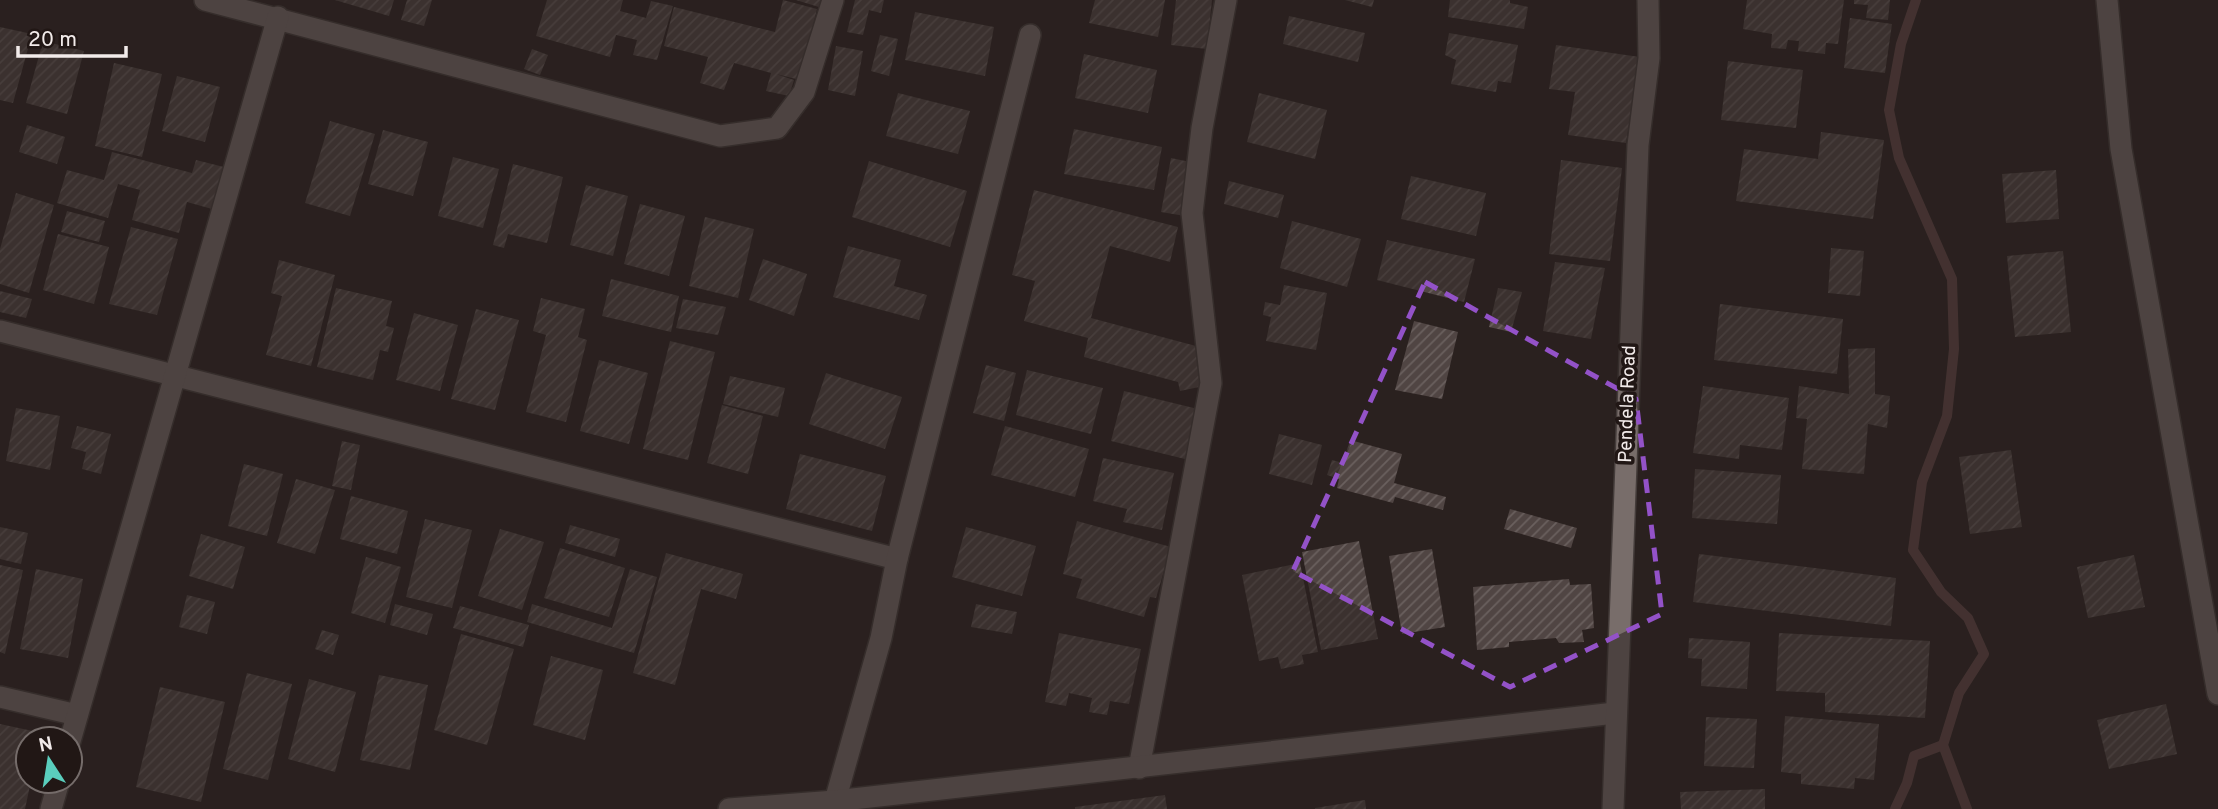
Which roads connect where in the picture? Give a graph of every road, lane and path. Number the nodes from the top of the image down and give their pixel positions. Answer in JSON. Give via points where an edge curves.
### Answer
{"nodes":[{"id":1,"x":205,"y":0,"type":"edge"},
{"id":2,"x":833,"y":0,"type":"edge"},
{"id":3,"x":1226,"y":0,"type":"edge"},
{"id":4,"x":1647,"y":0,"type":"edge"},
{"id":5,"x":2107,"y":0,"type":"edge"},
{"id":6,"x":278,"y":17,"type":"junction"},
{"id":7,"x":1030,"y":35,"type":"dead end"},
{"id":8,"x":0,"y":331,"type":"edge"},
{"id":9,"x":174,"y":375,"type":"junction"},
{"id":10,"x":897,"y":559,"type":"junction"},
{"id":11,"x":2218,"y":694,"type":"edge"},
{"id":12,"x":0,"y":697,"type":"edge"},
{"id":13,"x":1615,"y":713,"type":"junction"},
{"id":14,"x":77,"y":715,"type":"junction"},
{"id":15,"x":74,"y":725,"type":"edge"},
{"id":16,"x":1139,"y":768,"type":"junction"},
{"id":17,"x":835,"y":801,"type":"junction"},
{"id":18,"x":729,"y":809,"type":"edge"},
{"id":19,"x":1614,"y":809,"type":"edge"}],
"edges":[{"from":1,"to":6,"type":"street"},
{"from":2,"to":6,"type":"street","via":[[804,92],[777,128],[720,136]]},
{"from":3,"to":16,"type":"street","via":[[1202,128],[1192,213],[1211,383]]},
{"from":4,"to":13,"type":"street","name":"Pendela Road","via":[[1649,58],[1639,145]]},
{"from":5,"to":11,"type":"street","via":[[2121,149]]},
{"from":6,"to":9,"type":"street"},
{"from":7,"to":10,"type":"street"},
{"from":8,"to":9,"type":"street"},
{"from":9,"to":10,"type":"street"},
{"from":9,"to":14,"type":"street"},
{"from":10,"to":17,"type":"street","via":[[881,638]]},
{"from":12,"to":14,"type":"street"},
{"from":13,"to":16,"type":"street"},
{"from":13,"to":19,"type":"street","name":"Pendela Road"},
{"from":14,"to":15,"type":"street"},
{"from":16,"to":17,"type":"street"},
{"from":17,"to":18,"type":"street"}]}
